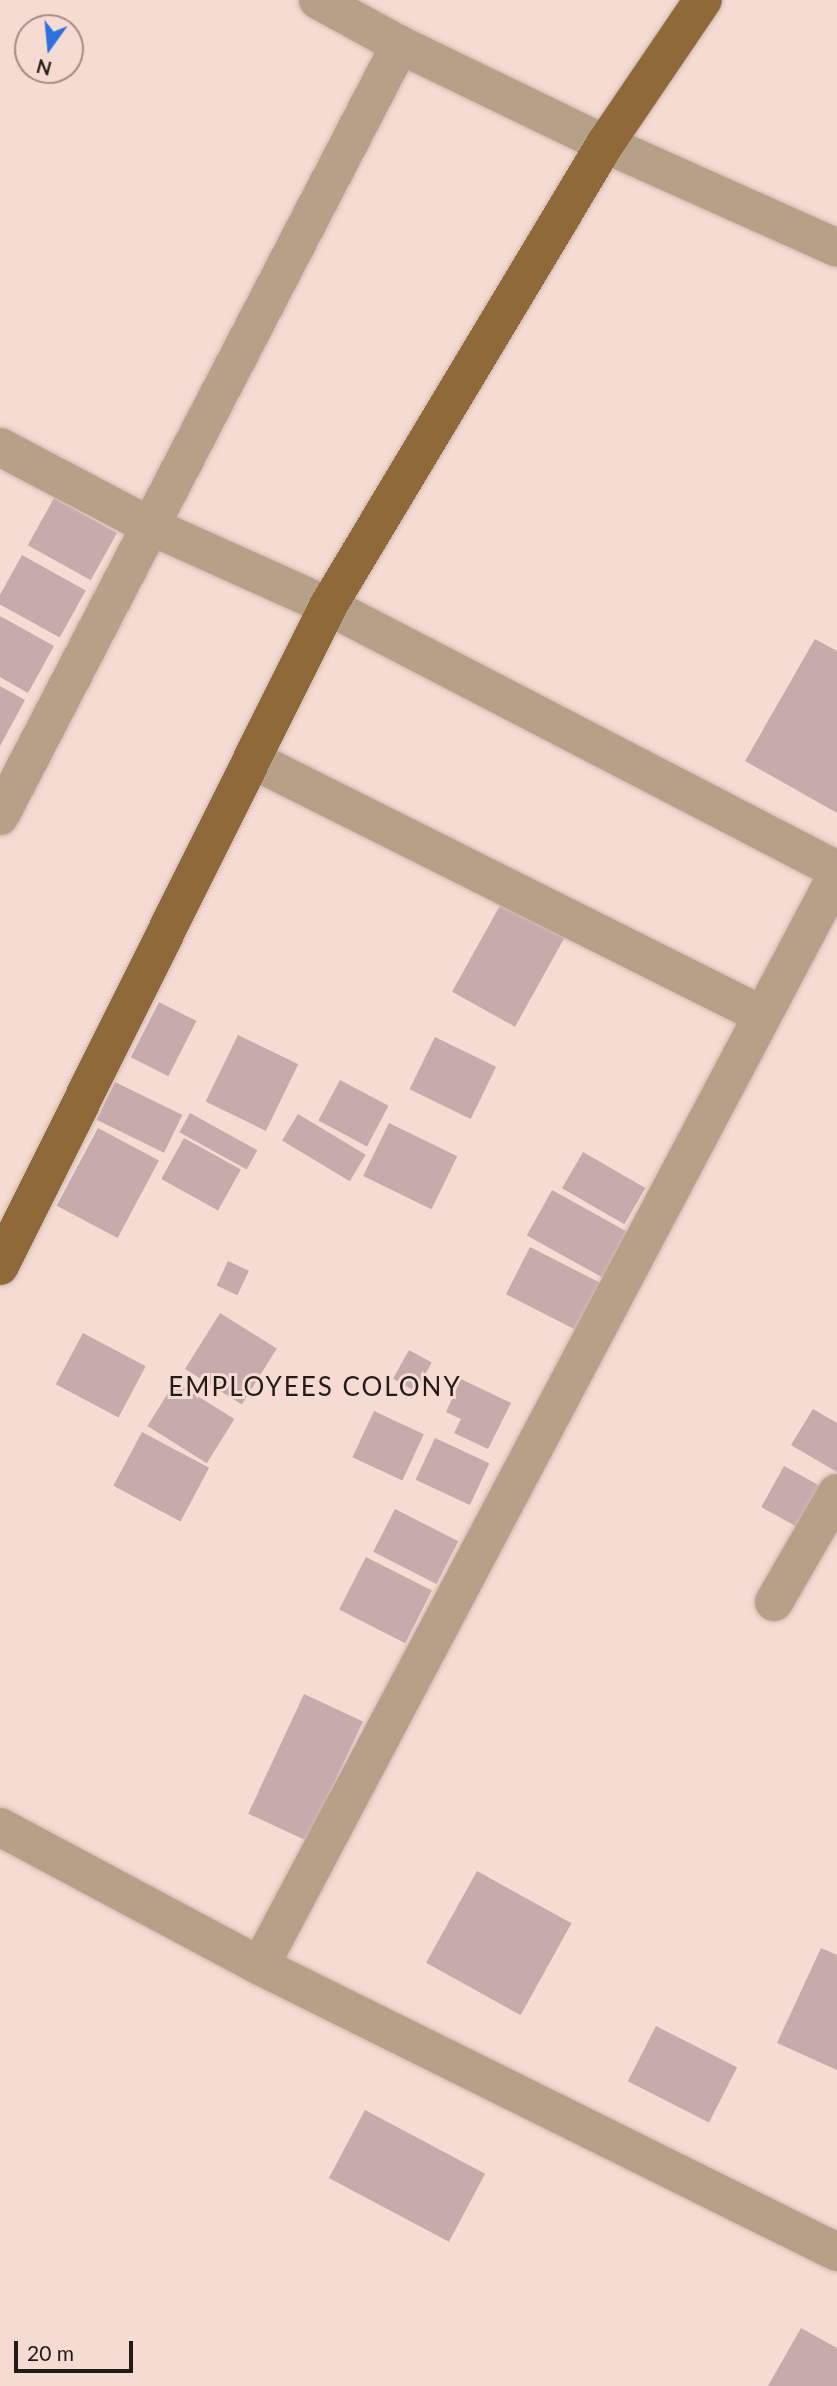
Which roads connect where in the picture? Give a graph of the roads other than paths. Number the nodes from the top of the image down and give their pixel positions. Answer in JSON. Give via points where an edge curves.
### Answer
{"nodes":[{"id":1,"x":318,"y":0,"type":"edge"},
{"id":2,"x":704,"y":0,"type":"edge"},
{"id":3,"x":400,"y":45,"type":"junction"},
{"id":4,"x":606,"y":144,"type":"junction"},
{"id":5,"x":837,"y":248,"type":"edge"},
{"id":6,"x":0,"y":447,"type":"edge"},
{"id":7,"x":148,"y":525,"type":"junction"},
{"id":8,"x":328,"y":607,"type":"junction"},
{"id":9,"x":253,"y":760,"type":"junction"},
{"id":10,"x":0,"y":816,"type":"edge"},
{"id":11,"x":837,"y":873,"type":"edge"},
{"id":12,"x":760,"y":1014,"type":"junction"},
{"id":13,"x":0,"y":1266,"type":"edge"},
{"id":14,"x":837,"y":1493,"type":"edge"},
{"id":15,"x":774,"y":1602,"type":"dead end"},
{"id":16,"x":0,"y":1827,"type":"edge"},
{"id":17,"x":260,"y":1966,"type":"junction"},
{"id":18,"x":832,"y":2239,"type":"edge"}],
"edges":[{"from":1,"to":3,"type":"street"},
{"from":2,"to":4,"type":"main road"},
{"from":3,"to":4,"type":"street"},
{"from":3,"to":7,"type":"street"},
{"from":4,"to":5,"type":"street"},
{"from":4,"to":8,"type":"main road"},
{"from":6,"to":7,"type":"street"},
{"from":7,"to":8,"type":"street"},
{"from":7,"to":10,"type":"street"},
{"from":8,"to":9,"type":"main road"},
{"from":8,"to":11,"type":"street"},
{"from":9,"to":12,"type":"street"},
{"from":9,"to":13,"type":"main road"},
{"from":11,"to":12,"type":"street"},
{"from":12,"to":17,"type":"street"},
{"from":14,"to":15,"type":"street"},
{"from":16,"to":17,"type":"street"},
{"from":17,"to":18,"type":"street"}]}
